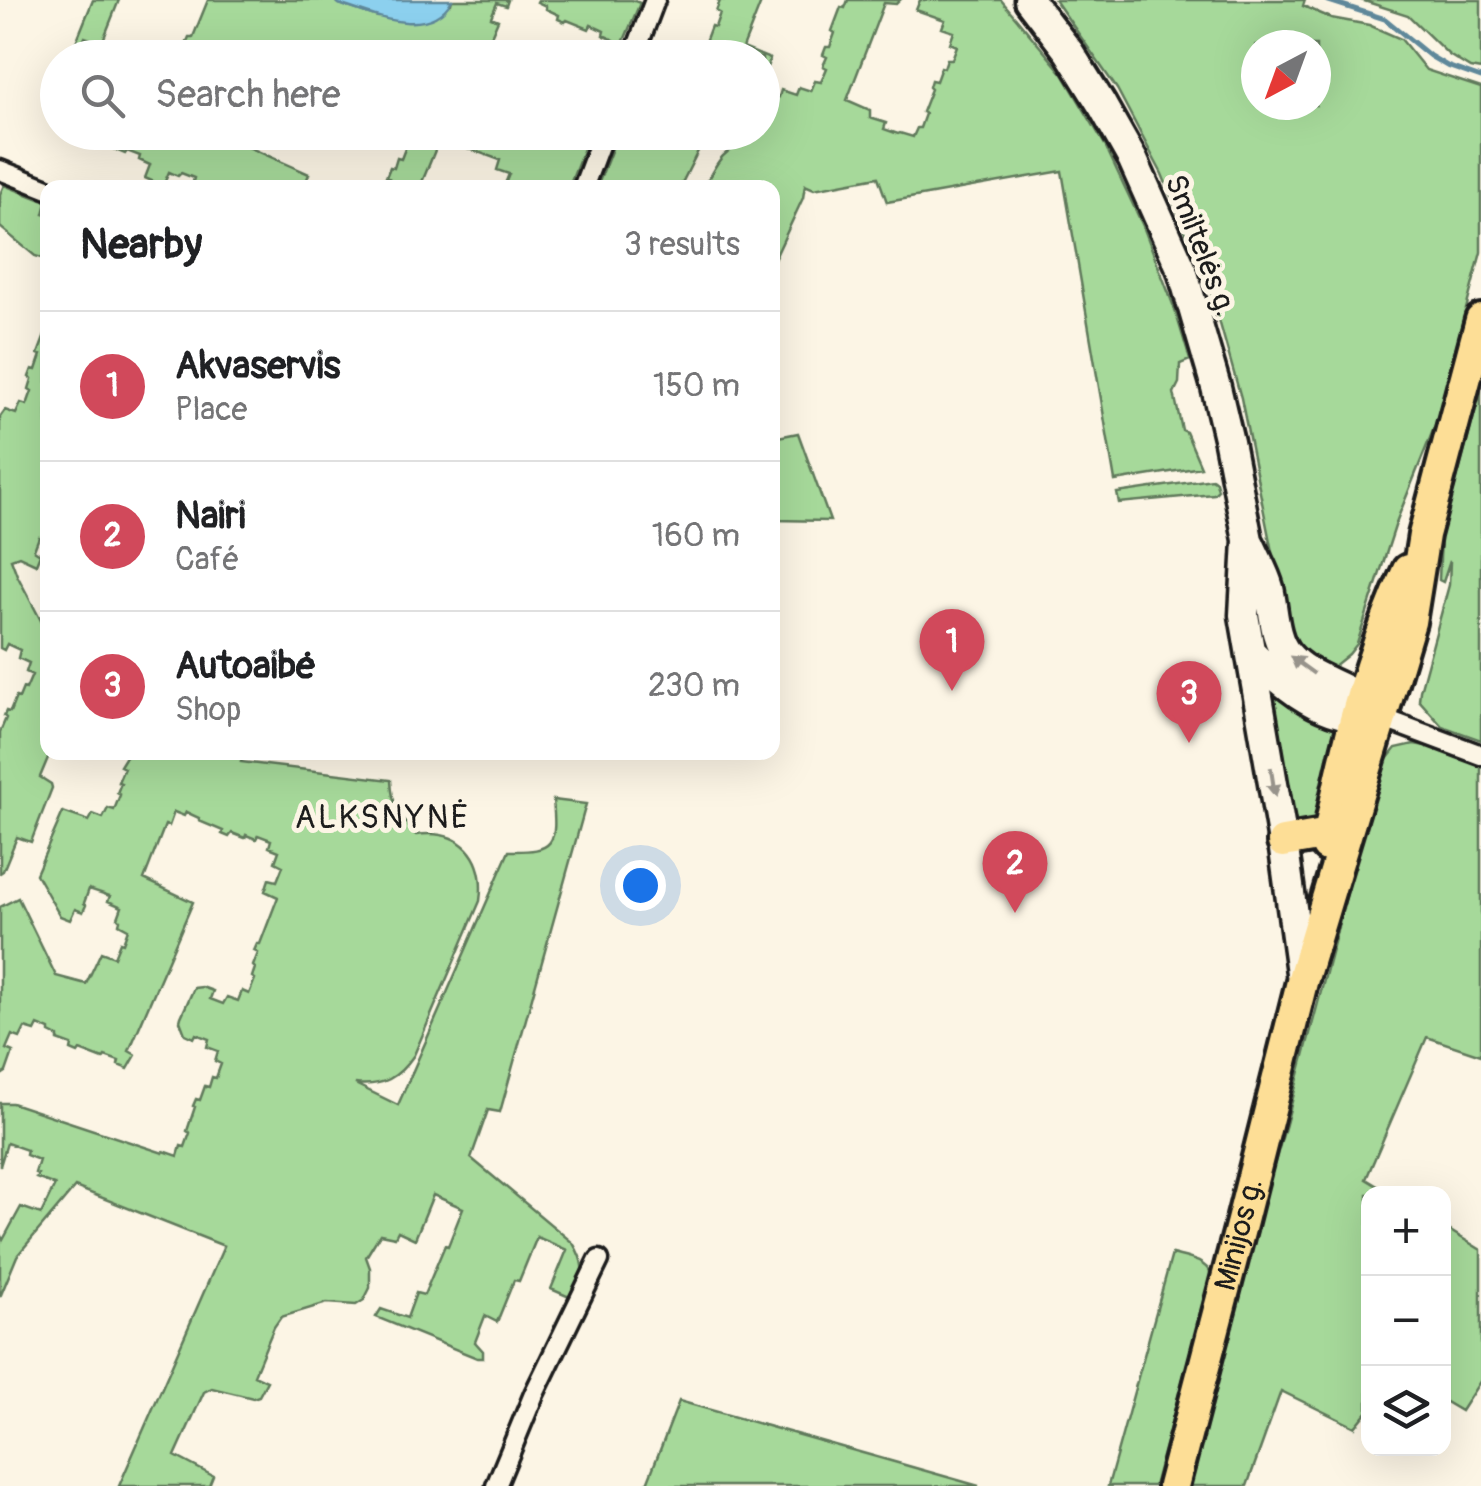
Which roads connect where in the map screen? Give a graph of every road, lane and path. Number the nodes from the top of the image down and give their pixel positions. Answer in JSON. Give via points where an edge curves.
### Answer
{"nodes":[{"id":1,"x":655,"y":0,"type":"edge"},
{"id":2,"x":1029,"y":0,"type":"edge"},
{"id":3,"x":640,"y":40,"type":"edge"},
{"id":4,"x":597,"y":150,"type":"edge"},
{"id":5,"x":0,"y":170,"type":"edge"},
{"id":6,"x":586,"y":180,"type":"edge"},
{"id":7,"x":40,"y":186,"type":"edge"},
{"id":8,"x":1481,"y":320,"type":"edge"},
{"id":9,"x":1248,"y":540,"type":"junction"},
{"id":10,"x":1252,"y":653,"type":"junction"},
{"id":11,"x":1366,"y":711,"type":"junction"},
{"id":12,"x":1481,"y":754,"type":"edge"},
{"id":13,"x":1329,"y":834,"type":"junction"},
{"id":14,"x":1283,"y":842,"type":"junction"},
{"id":15,"x":1302,"y":982,"type":"junction"},
{"id":16,"x":600,"y":1260,"type":"dead end"},
{"id":17,"x":496,"y":1486,"type":"edge"},
{"id":18,"x":1172,"y":1486,"type":"edge"}],
"edges":[{"from":1,"to":3,"type":"street"},
{"from":2,"to":9,"type":"street","name":"Smiltelės g.","via":[[1102,105],[1182,270],[1230,442]]},
{"from":4,"to":6,"type":"street"},
{"from":5,"to":7,"type":"street"},
{"from":8,"to":11,"type":"main road","name":"Minijos g.","via":[[1424,536],[1386,618]]},
{"from":9,"to":10,"type":"street","via":[[1244,615]]},
{"from":11,"to":9,"type":"street","one_way":true,"via":[[1288,656]]},
{"from":10,"to":11,"type":"street","via":[[1297,695]]},
{"from":10,"to":14,"type":"street","one_way":true},
{"from":11,"to":12,"type":"street"},
{"from":11,"to":13,"type":"main road","name":"Minijos g.","via":[[1341,766]]},
{"from":11,"to":15,"type":"main road","name":"Minijos g."},
{"from":13,"to":14,"type":"main road"},
{"from":13,"to":15,"type":"main road","name":"Minijos g."},
{"from":14,"to":15,"type":"street"},
{"from":15,"to":18,"type":"main road","name":"Minijos g."},
{"from":16,"to":17,"type":"street"}]}
